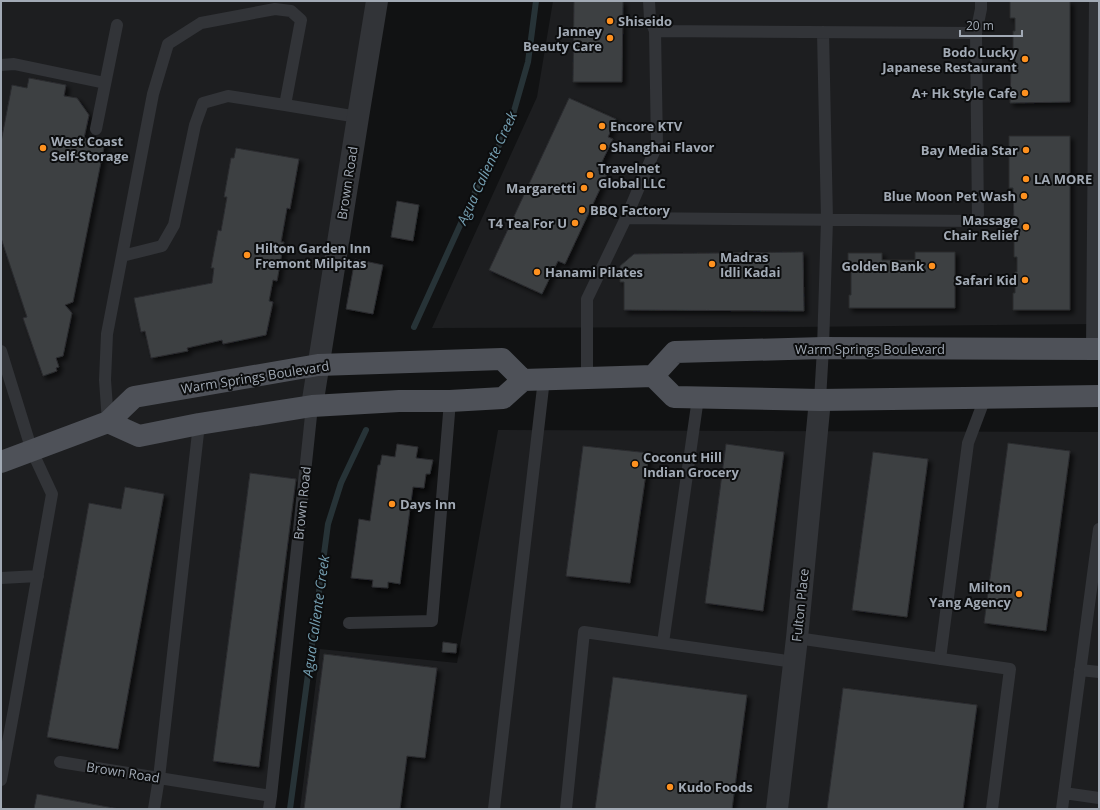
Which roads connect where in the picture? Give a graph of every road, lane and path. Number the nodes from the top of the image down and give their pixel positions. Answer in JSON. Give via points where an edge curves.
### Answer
{"nodes":[{"id":1,"x":377,"y":1,"type":"edge"},
{"id":2,"x":649,"y":1,"type":"edge"},
{"id":3,"x":981,"y":1,"type":"edge"},
{"id":4,"x":1095,"y":1,"type":"edge"},
{"id":5,"x":117,"y":24,"type":"dead end"},
{"id":6,"x":655,"y":30,"type":"junction"},
{"id":7,"x":822,"y":32,"type":"junction"},
{"id":8,"x":976,"y":33,"type":"junction"},
{"id":9,"x":1,"y":65,"type":"edge"},
{"id":10,"x":106,"y":82,"type":"junction"},
{"id":11,"x":285,"y":105,"type":"junction"},
{"id":12,"x":358,"y":117,"type":"junction"},
{"id":13,"x":96,"y":129,"type":"dead end"},
{"id":14,"x":626,"y":218,"type":"junction"},
{"id":15,"x":827,"y":220,"type":"junction"},
{"id":16,"x":122,"y":256,"type":"junction"},
{"id":17,"x":823,"y":348,"type":"junction"},
{"id":18,"x":1096,"y":349,"type":"edge"},
{"id":19,"x":1,"y":351,"type":"edge"},
{"id":20,"x":318,"y":365,"type":"junction"},
{"id":21,"x":653,"y":376,"type":"junction"},
{"id":22,"x":587,"y":378,"type":"junction"},
{"id":23,"x":544,"y":379,"type":"junction"},
{"id":24,"x":523,"y":380,"type":"junction"},
{"id":25,"x":1099,"y":396,"type":"edge"},
{"id":26,"x":698,"y":398,"type":"junction"},
{"id":27,"x":985,"y":398,"type":"junction"},
{"id":28,"x":820,"y":400,"type":"junction"},
{"id":29,"x":450,"y":401,"type":"junction"},
{"id":30,"x":312,"y":406,"type":"junction"},
{"id":31,"x":108,"y":422,"type":"junction"},
{"id":32,"x":199,"y":424,"type":"junction"},
{"id":33,"x":32,"y":451,"type":"junction"},
{"id":34,"x":1,"y":462,"type":"edge"},
{"id":35,"x":1099,"y":528,"type":"edge"},
{"id":36,"x":38,"y":576,"type":"junction"},
{"id":37,"x":1,"y":578,"type":"edge"},
{"id":38,"x":349,"y":622,"type":"dead end"},
{"id":39,"x":797,"y":638,"type":"junction"},
{"id":40,"x":663,"y":643,"type":"junction"},
{"id":41,"x":940,"y":659,"type":"junction"},
{"id":42,"x":794,"y":662,"type":"junction"},
{"id":43,"x":1080,"y":670,"type":"junction"},
{"id":44,"x":1099,"y":672,"type":"edge"},
{"id":45,"x":60,"y":762,"type":"dead end"},
{"id":46,"x":159,"y":778,"type":"junction"},
{"id":47,"x":1,"y":780,"type":"edge"},
{"id":48,"x":1064,"y":794,"type":"junction"},
{"id":49,"x":271,"y":796,"type":"junction"},
{"id":50,"x":1099,"y":798,"type":"edge"},
{"id":51,"x":154,"y":809,"type":"edge"},
{"id":52,"x":269,"y":809,"type":"edge"},
{"id":53,"x":494,"y":809,"type":"edge"},
{"id":54,"x":566,"y":809,"type":"edge"},
{"id":55,"x":777,"y":809,"type":"edge"},
{"id":56,"x":992,"y":809,"type":"edge"},
{"id":57,"x":1062,"y":809,"type":"edge"}],
"edges":[{"from":1,"to":12,"type":"street","name":"Brown Road"},
{"from":2,"to":6,"type":"lane","via":[[650,19]]},
{"from":3,"to":8,"type":"lane"},
{"from":4,"to":18,"type":"lane"},
{"from":5,"to":10,"type":"lane"},
{"from":6,"to":7,"type":"lane"},
{"from":6,"to":14,"type":"lane","via":[[657,145]]},
{"from":7,"to":8,"type":"lane"},
{"from":7,"to":15,"type":"lane"},
{"from":8,"to":15,"type":"lane","via":[[978,221]]},
{"from":9,"to":10,"type":"lane","via":[[14,64]]},
{"from":10,"to":13,"type":"lane"},
{"from":11,"to":12,"type":"lane"},
{"from":11,"to":16,"type":"lane","via":[[228,96],[204,103],[195,125],[174,225],[162,246]]},
{"from":11,"to":16,"type":"lane","via":[[301,20],[291,11],[275,9],[201,23],[168,44],[153,94]]},
{"from":12,"to":20,"type":"street","name":"Brown Road"},
{"from":14,"to":15,"type":"lane"},
{"from":14,"to":22,"type":"lane","via":[[587,300]]},
{"from":15,"to":17,"type":"lane"},
{"from":16,"to":31,"type":"lane","via":[[107,334],[105,380]]},
{"from":17,"to":18,"type":"main road","name":"Warm Springs Boulevard"},
{"from":17,"to":21,"type":"main road","name":"Warm Springs Boulevard","via":[[675,352]]},
{"from":17,"to":28,"type":"lane"},
{"from":19,"to":33,"type":"lane"},
{"from":20,"to":24,"type":"main road","name":"Warm Springs Boulevard","via":[[502,359]]},
{"from":20,"to":30,"type":"street","name":"Brown Road"},
{"from":20,"to":31,"type":"main road","name":"Warm Springs Boulevard","via":[[134,397]]},
{"from":21,"to":22,"type":"main road"},
{"from":21,"to":26,"type":"main road","via":[[674,397]]},
{"from":22,"to":23,"type":"main road"},
{"from":23,"to":24,"type":"main road"},
{"from":23,"to":53,"type":"lane"},
{"from":24,"to":29,"type":"main road","via":[[503,398]]},
{"from":25,"to":27,"type":"main road"},
{"from":26,"to":28,"type":"main road"},
{"from":26,"to":40,"type":"lane"},
{"from":27,"to":28,"type":"main road"},
{"from":27,"to":41,"type":"lane","via":[[968,443]]},
{"from":28,"to":39,"type":"street","name":"Fulton Place"},
{"from":29,"to":30,"type":"main road"},
{"from":29,"to":38,"type":"lane","via":[[432,621]]},
{"from":30,"to":32,"type":"main road"},
{"from":30,"to":49,"type":"lane","name":"Brown Road"},
{"from":31,"to":32,"type":"main road","via":[[139,436]]},
{"from":31,"to":33,"type":"main road","name":"Warm Springs Boulevard"},
{"from":32,"to":46,"type":"lane"},
{"from":33,"to":34,"type":"main road","name":"Warm Springs Boulevard"},
{"from":33,"to":36,"type":"lane","via":[[52,494]]},
{"from":35,"to":43,"type":"lane"},
{"from":36,"to":37,"type":"lane"},
{"from":36,"to":47,"type":"lane"},
{"from":39,"to":41,"type":"lane"},
{"from":39,"to":42,"type":"street","name":"Fulton Place"},
{"from":40,"to":42,"type":"lane"},
{"from":40,"to":54,"type":"lane","via":[[584,632]]},
{"from":41,"to":56,"type":"lane","via":[[1010,669]]},
{"from":42,"to":55,"type":"street","name":"Fulton Place"},
{"from":43,"to":44,"type":"lane"},
{"from":43,"to":48,"type":"lane"},
{"from":45,"to":46,"type":"lane","name":"Brown Road"},
{"from":46,"to":49,"type":"lane","name":"Brown Road"},
{"from":46,"to":51,"type":"lane"},
{"from":48,"to":50,"type":"lane"},
{"from":48,"to":57,"type":"lane"},
{"from":49,"to":52,"type":"lane"}]}
